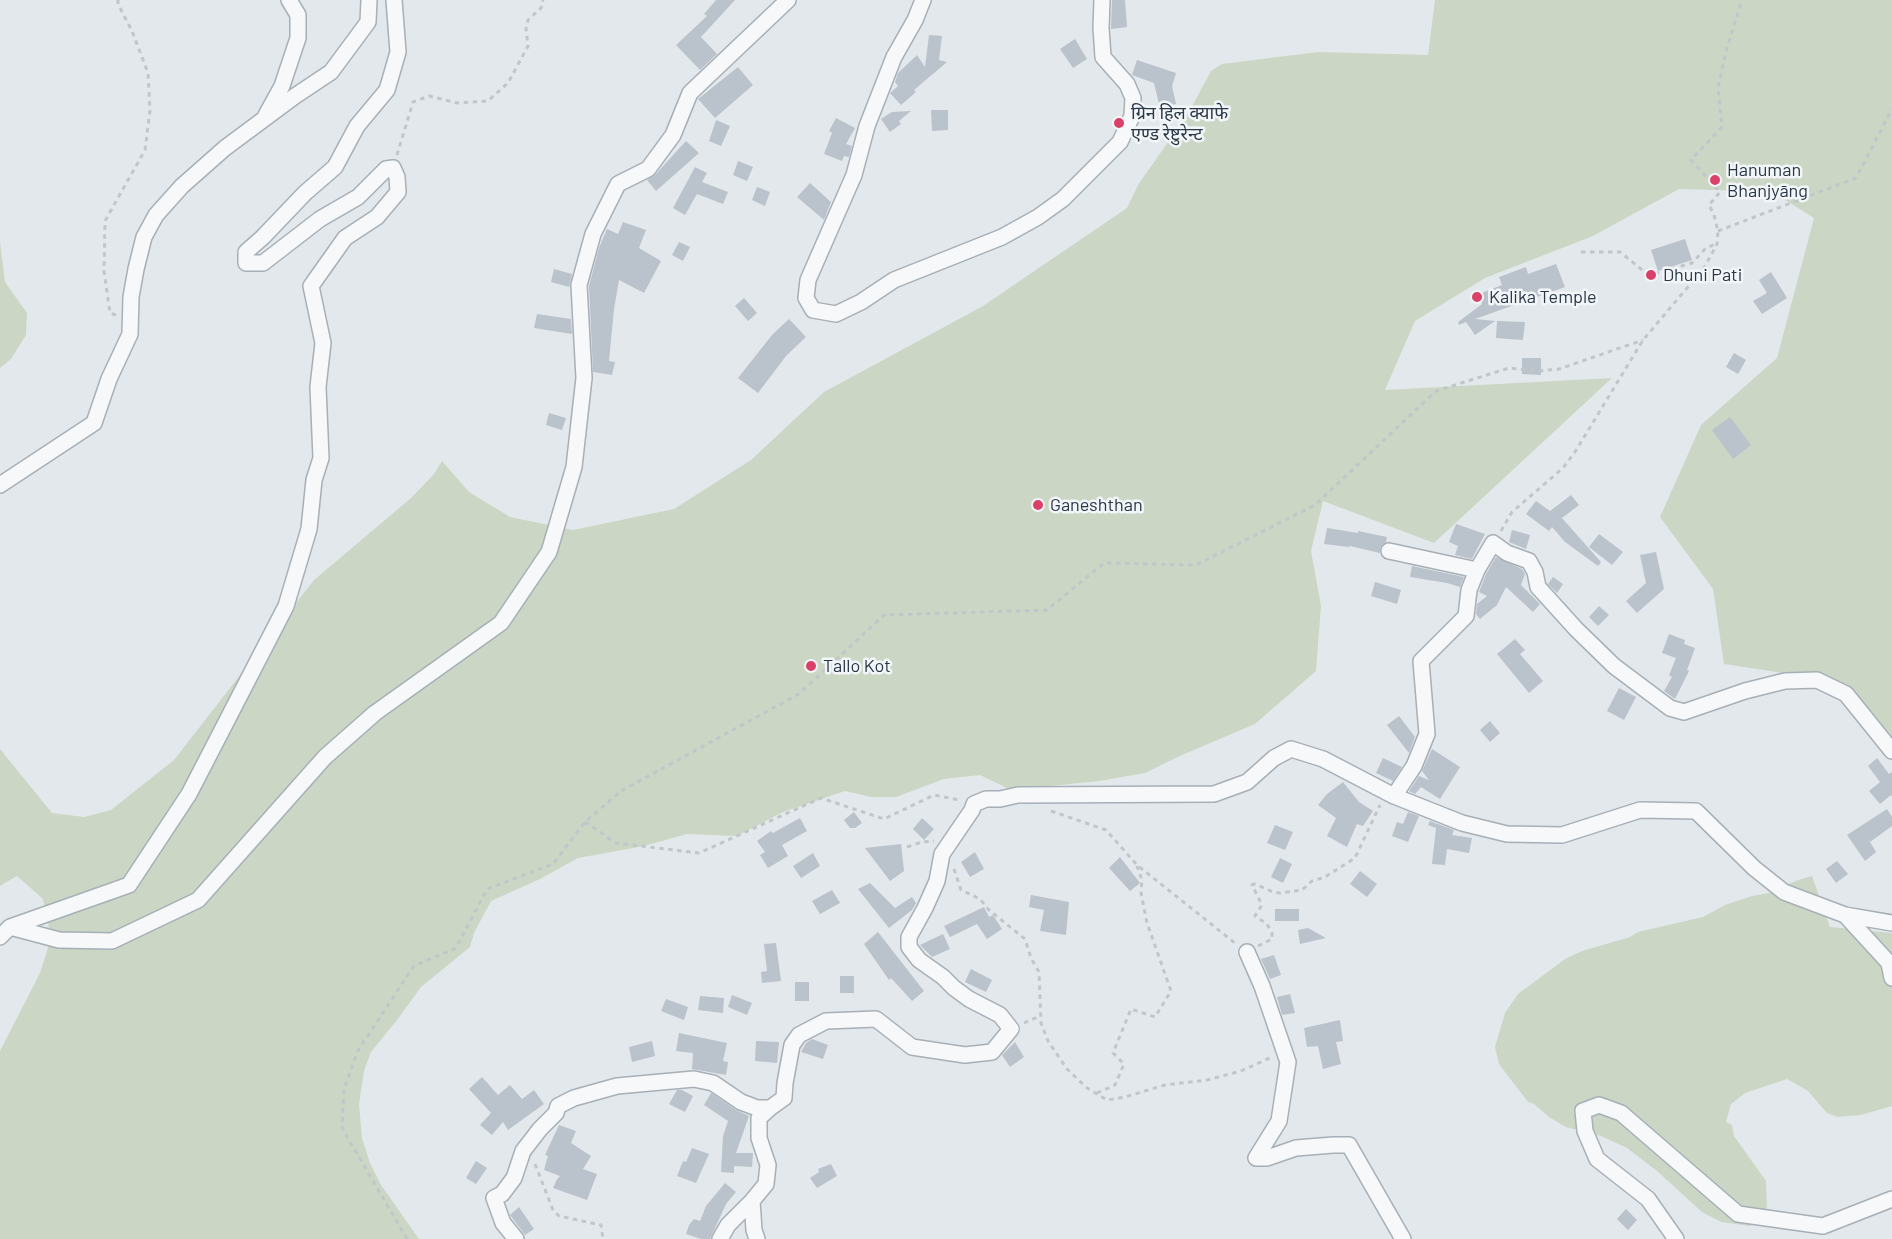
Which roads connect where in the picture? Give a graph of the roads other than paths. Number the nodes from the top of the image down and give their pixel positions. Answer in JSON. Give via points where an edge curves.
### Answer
{"nodes":[{"id":1,"x":289,"y":0,"type":"edge"},
{"id":2,"x":369,"y":0,"type":"edge"},
{"id":3,"x":394,"y":0,"type":"edge"},
{"id":4,"x":788,"y":0,"type":"edge"},
{"id":5,"x":923,"y":0,"type":"edge"},
{"id":6,"x":1102,"y":0,"type":"edge"},
{"id":7,"x":263,"y":121,"type":"junction"},
{"id":8,"x":0,"y":485,"type":"edge"},
{"id":9,"x":1389,"y":551,"type":"dead end"},
{"id":10,"x":1477,"y":570,"type":"junction"},
{"id":11,"x":1892,"y":751,"type":"edge"},
{"id":12,"x":1390,"y":794,"type":"junction"},
{"id":13,"x":1845,"y":915,"type":"junction"},
{"id":14,"x":1892,"y":923,"type":"edge"},
{"id":15,"x":5,"y":932,"type":"edge"},
{"id":16,"x":1247,"y":952,"type":"road end"},
{"id":17,"x":1892,"y":978,"type":"edge"},
{"id":18,"x":770,"y":1108,"type":"junction"},
{"id":19,"x":1892,"y":1199,"type":"edge"},
{"id":20,"x":752,"y":1201,"type":"junction"},
{"id":21,"x":516,"y":1239,"type":"edge"},
{"id":22,"x":720,"y":1239,"type":"edge"},
{"id":23,"x":757,"y":1239,"type":"edge"},
{"id":24,"x":1403,"y":1239,"type":"edge"},
{"id":25,"x":1676,"y":1239,"type":"edge"}],
"edges":[{"from":1,"to":7,"type":"street","via":[[298,15],[298,38],[282,86]]},
{"from":2,"to":7,"type":"street","via":[[368,22],[331,72]]},
{"from":3,"to":15,"type":"street","via":[[398,52],[387,90],[357,126],[335,167],[246,252],[246,263],[263,263],[320,219],[358,197],[386,169],[393,168],[398,177],[398,192],[377,217],[345,238],[311,286],[323,343],[318,387],[321,458],[314,480],[309,529],[286,606],[189,794],[129,885]]},
{"from":4,"to":15,"type":"street","via":[[690,93],[673,135],[648,169],[618,184],[593,234],[579,285],[584,378],[574,467],[549,552],[501,623],[375,713],[325,757],[198,900],[112,941],[58,940]]},
{"from":5,"to":6,"type":"street","via":[[894,57],[867,126],[854,175],[808,280],[806,298],[813,310],[836,314],[894,280],[1002,237],[1063,199],[1120,142],[1132,116],[1133,98],[1127,84],[1103,57]]},
{"from":7,"to":8,"type":"street","via":[[225,148],[156,215],[144,237],[136,269],[130,334],[94,423]]},
{"from":9,"to":10,"type":"street"},
{"from":10,"to":11,"type":"street","via":[[1493,543],[1506,553],[1529,561],[1538,587],[1576,629],[1614,666],[1670,708],[1684,712],[1785,681],[1817,680],[1846,694]]},
{"from":10,"to":12,"type":"street","via":[[1469,590],[1466,616],[1421,661],[1427,734],[1414,766]]},
{"from":12,"to":13,"type":"street","via":[[1462,822],[1507,834],[1562,835],[1640,810],[1696,811],[1784,892]]},
{"from":12,"to":18,"type":"street","via":[[1323,759],[1291,749],[1246,782],[1214,794],[1018,795],[974,804],[942,854],[937,880],[909,937],[909,947],[927,967],[969,999],[1000,1015],[1011,1029],[992,1052],[965,1055],[912,1047],[876,1018],[826,1020],[800,1035],[792,1045],[784,1098]]},
{"from":13,"to":14,"type":"street"},
{"from":13,"to":17,"type":"street","via":[[1889,963]]},
{"from":16,"to":24,"type":"street","via":[[1263,986],[1288,1062],[1278,1121],[1256,1158],[1296,1148],[1349,1145]]},
{"from":18,"to":20,"type":"street","via":[[759,1118],[759,1138],[768,1165],[766,1184]]},
{"from":18,"to":21,"type":"street","via":[[741,1102],[713,1083],[694,1078],[617,1086],[558,1106],[523,1150],[514,1178],[494,1198],[503,1222]]},
{"from":19,"to":25,"type":"street","via":[[1823,1226],[1738,1214],[1621,1113],[1599,1105],[1583,1111],[1585,1131],[1597,1159],[1648,1199]]},
{"from":20,"to":22,"type":"street","via":[[728,1224]]},
{"from":20,"to":23,"type":"street"}]}
